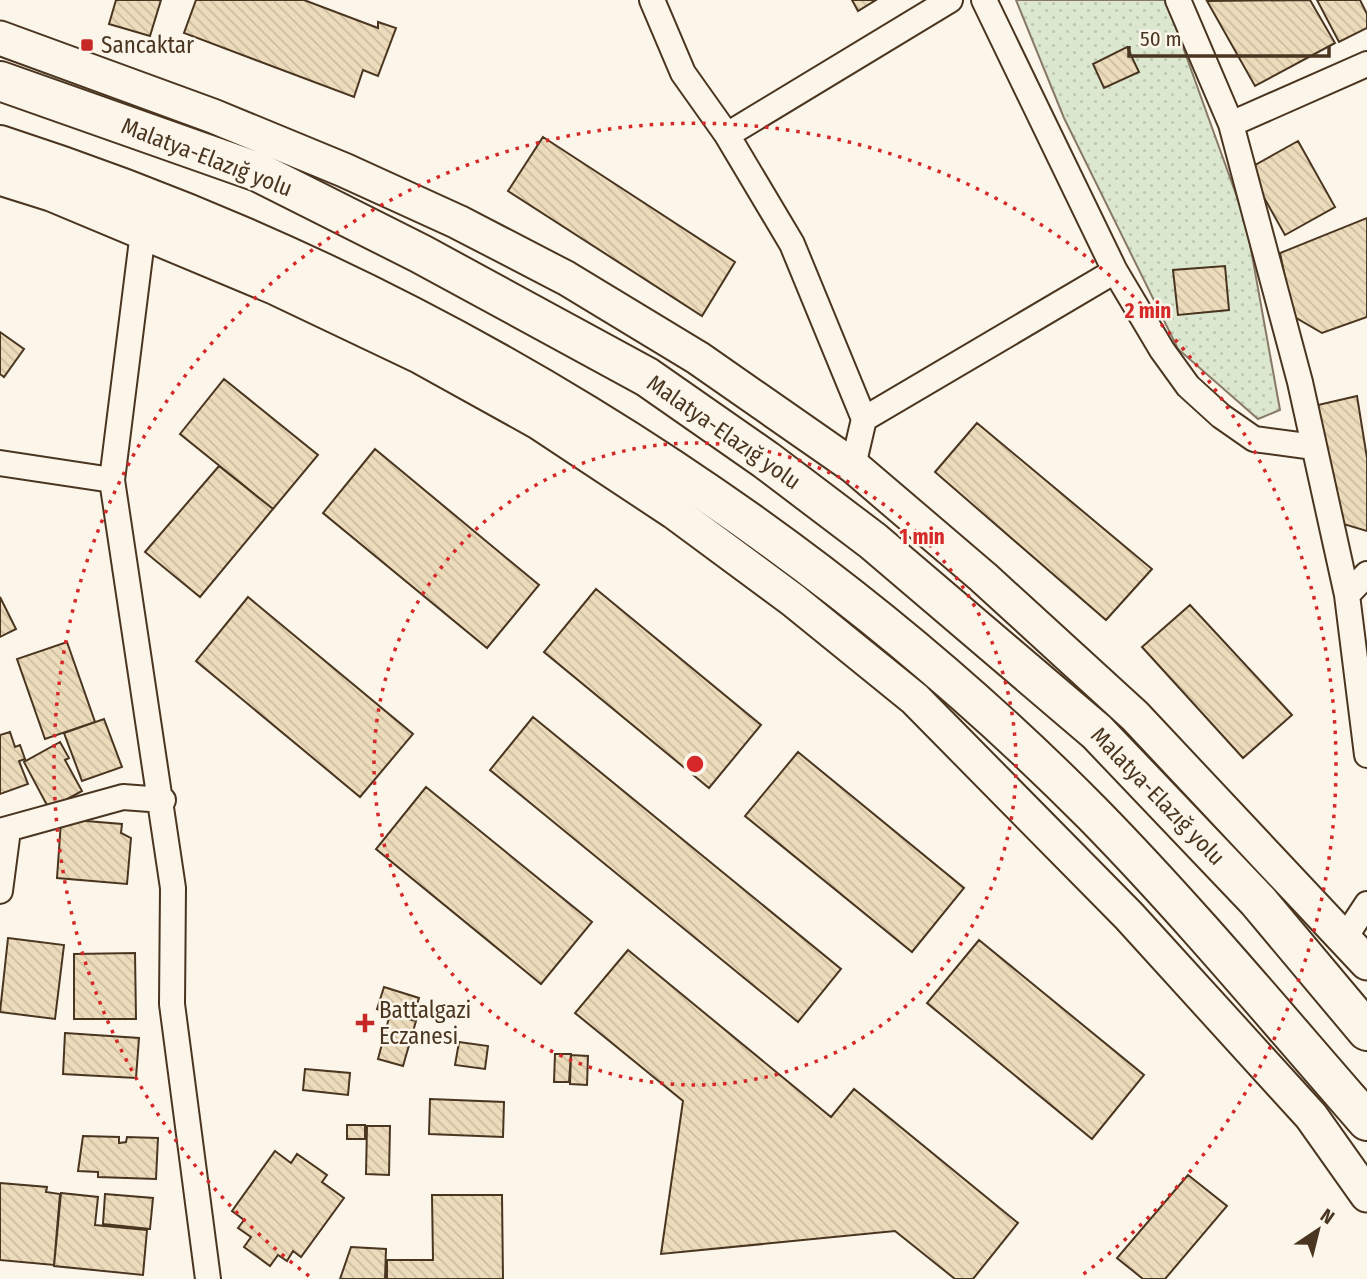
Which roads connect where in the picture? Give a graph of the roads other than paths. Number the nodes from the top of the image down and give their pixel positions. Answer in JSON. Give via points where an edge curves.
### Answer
{"nodes":[{"id":1,"x":652,"y":0,"type":"edge"},
{"id":2,"x":950,"y":0,"type":"edge"},
{"id":3,"x":984,"y":0,"type":"edge"},
{"id":4,"x":1178,"y":0,"type":"edge"},
{"id":5,"x":0,"y":38,"type":"edge"},
{"id":6,"x":1367,"y":64,"type":"edge"},
{"id":7,"x":0,"y":81,"type":"edge"},
{"id":8,"x":1231,"y":124,"type":"junction"},
{"id":9,"x":727,"y":135,"type":"junction"},
{"id":10,"x":1,"y":156,"type":"edge"},
{"id":11,"x":143,"y":232,"type":"junction"},
{"id":12,"x":1115,"y":271,"type":"junction"},
{"id":13,"x":864,"y":419,"type":"junction"},
{"id":14,"x":1314,"y":447,"type":"junction"},
{"id":15,"x":0,"y":463,"type":"edge"},
{"id":16,"x":853,"y":466,"type":"junction"},
{"id":17,"x":113,"y":480,"type":"junction"},
{"id":18,"x":1367,"y":574,"type":"edge"},
{"id":19,"x":1347,"y":596,"type":"junction"},
{"id":20,"x":1367,"y":755,"type":"edge"},
{"id":21,"x":161,"y":799,"type":"junction"},
{"id":22,"x":4,"y":830,"type":"edge"},
{"id":23,"x":0,"y":891,"type":"edge"},
{"id":24,"x":1367,"y":904,"type":"edge"},
{"id":25,"x":1343,"y":939,"type":"junction"},
{"id":26,"x":1367,"y":963,"type":"edge"},
{"id":27,"x":1367,"y":1031,"type":"edge"},
{"id":28,"x":1367,"y":1121,"type":"edge"},
{"id":29,"x":1367,"y":1195,"type":"edge"},
{"id":30,"x":208,"y":1279,"type":"edge"}],
"edges":[{"from":1,"to":9,"type":"street","via":[[683,73]]},
{"from":2,"to":9,"type":"street"},
{"from":3,"to":12,"type":"street"},
{"from":4,"to":8,"type":"street"},
{"from":5,"to":16,"type":"main road","via":[[213,117],[458,222],[566,278],[698,358]]},
{"from":6,"to":8,"type":"street"},
{"from":7,"to":27,"type":"highway","name":"Malatya-Elazığ yolu","via":[[257,172],[421,254],[658,385],[766,460],[873,541],[1097,732],[1258,901]]},
{"from":8,"to":14,"type":"street"},
{"from":9,"to":13,"type":"street","via":[[792,244]]},
{"from":10,"to":11,"type":"main road","via":[[51,194]]},
{"from":10,"to":28,"type":"highway","via":[[146,196],[401,310],[559,399],[828,579],[949,680],[1093,814]]},
{"from":11,"to":17,"type":"street"},
{"from":11,"to":29,"type":"main road","via":[[408,351],[526,415],[674,512],[793,600],[915,699],[1129,916],[1311,1116]]},
{"from":12,"to":13,"type":"street"},
{"from":12,"to":14,"type":"street","via":[[1188,386],[1221,416],[1254,439]]},
{"from":13,"to":16,"type":"street"},
{"from":14,"to":19,"type":"street"},
{"from":15,"to":17,"type":"street"},
{"from":16,"to":25,"type":"main road","via":[[1135,716]]},
{"from":17,"to":21,"type":"street"},
{"from":18,"to":19,"type":"street"},
{"from":19,"to":20,"type":"street"},
{"from":21,"to":22,"type":"street","via":[[123,797]]},
{"from":21,"to":30,"type":"street","via":[[173,887],[172,1004]]},
{"from":22,"to":23,"type":"street"},
{"from":24,"to":25,"type":"street"},
{"from":25,"to":26,"type":"main road"}]}
